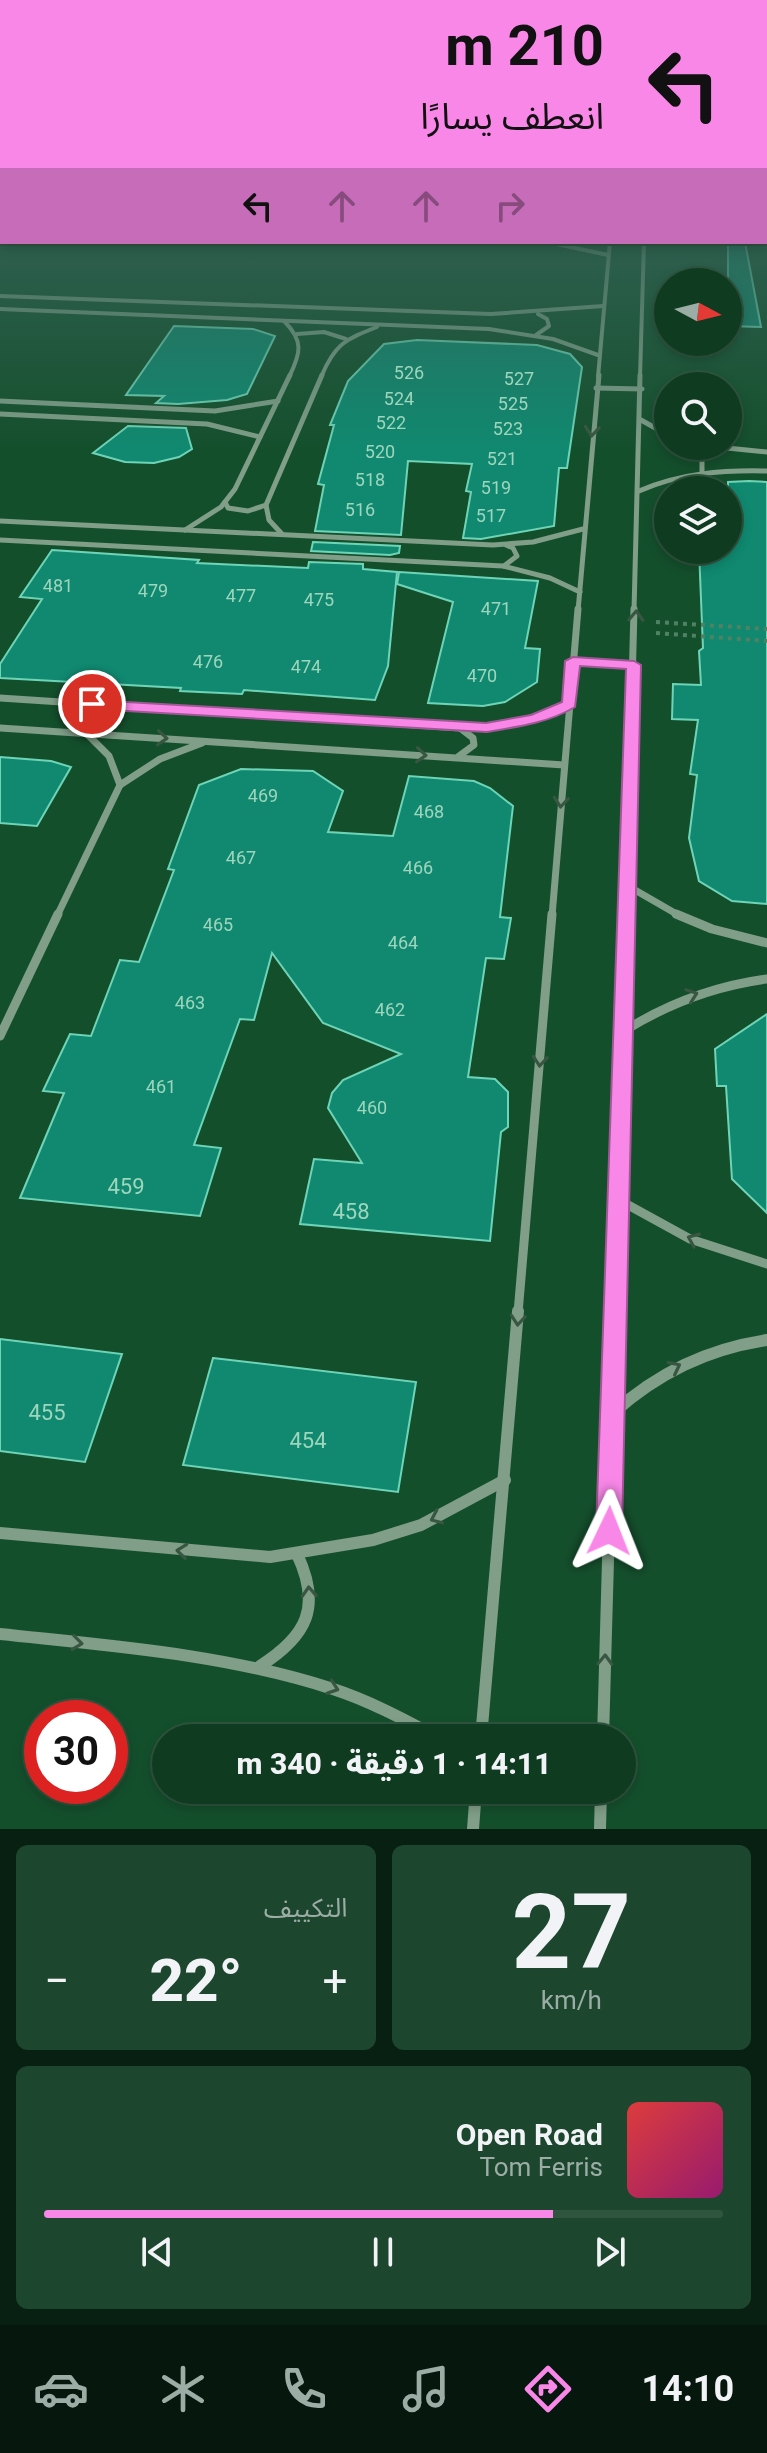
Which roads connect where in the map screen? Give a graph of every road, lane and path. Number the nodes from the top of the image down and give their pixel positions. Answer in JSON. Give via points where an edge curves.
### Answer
{"nodes":[{"id":1,"x":605,"y":281,"type":"edge"},
{"id":2,"x":643,"y":281,"type":"edge"},
{"id":3,"x":0,"y":296,"type":"edge"},
{"id":4,"x":603,"y":306,"type":"junction"},
{"id":5,"x":0,"y":309,"type":"edge"},
{"id":6,"x":535,"y":313,"type":"junction"},
{"id":7,"x":283,"y":321,"type":"junction"},
{"id":8,"x":386,"y":325,"type":"junction"},
{"id":9,"x":297,"y":334,"type":"junction"},
{"id":10,"x":535,"y":335,"type":"junction"},
{"id":11,"x":346,"y":339,"type":"junction"},
{"id":12,"x":598,"y":355,"type":"junction"},
{"id":13,"x":596,"y":388,"type":"junction"},
{"id":14,"x":642,"y":389,"type":"junction"},
{"id":15,"x":0,"y":401,"type":"edge"},
{"id":16,"x":278,"y":401,"type":"junction"},
{"id":17,"x":215,"y":411,"type":"junction"},
{"id":18,"x":0,"y":414,"type":"edge"},
{"id":19,"x":641,"y":420,"type":"junction"},
{"id":20,"x":207,"y":424,"type":"junction"},
{"id":21,"x":654,"y":427,"type":"edge"},
{"id":22,"x":260,"y":437,"type":"junction"},
{"id":23,"x":742,"y":450,"type":"edge"},
{"id":24,"x":767,"y":452,"type":"edge"},
{"id":25,"x":703,"y":460,"type":"edge"},
{"id":26,"x":767,"y":471,"type":"edge"},
{"id":27,"x":702,"y":472,"type":"junction"},
{"id":28,"x":639,"y":491,"type":"junction"},
{"id":29,"x":225,"y":502,"type":"junction"},
{"id":30,"x":266,"y":505,"type":"junction"},
{"id":31,"x":0,"y":521,"type":"edge"},
{"id":32,"x":583,"y":529,"type":"junction"},
{"id":33,"x":185,"y":530,"type":"junction"},
{"id":34,"x":283,"y":535,"type":"junction"},
{"id":35,"x":0,"y":540,"type":"edge"},
{"id":36,"x":506,"y":544,"type":"junction"},
{"id":37,"x":503,"y":566,"type":"junction"},
{"id":38,"x":580,"y":592,"type":"junction"},
{"id":39,"x":636,"y":621,"type":"junction"},
{"id":40,"x":767,"y":629,"type":"edge"},
{"id":41,"x":635,"y":632,"type":"junction"},
{"id":42,"x":767,"y":641,"type":"edge"},
{"id":43,"x":573,"y":661,"type":"junction"},
{"id":44,"x":634,"y":665,"type":"junction"},
{"id":45,"x":0,"y":698,"type":"edge"},
{"id":46,"x":569,"y":704,"type":"junction"},
{"id":47,"x":0,"y":728,"type":"edge"},
{"id":48,"x":460,"y":728,"type":"junction"},
{"id":49,"x":86,"y":733,"type":"junction"},
{"id":50,"x":207,"y":741,"type":"junction"},
{"id":51,"x":455,"y":757,"type":"junction"},
{"id":52,"x":564,"y":765,"type":"junction"},
{"id":53,"x":120,"y":785,"type":"junction"},
{"id":54,"x":628,"y":886,"type":"junction"},
{"id":55,"x":767,"y":943,"type":"edge"},
{"id":56,"x":767,"y":979,"type":"edge"},
{"id":57,"x":624,"y":1031,"type":"junction"},
{"id":58,"x":0,"y":1036,"type":"edge"},
{"id":59,"x":619,"y":1200,"type":"junction"},
{"id":60,"x":767,"y":1264,"type":"edge"},
{"id":61,"x":767,"y":1340,"type":"edge"},
{"id":62,"x":613,"y":1413,"type":"junction"},
{"id":63,"x":505,"y":1480,"type":"junction"},
{"id":64,"x":0,"y":1533,"type":"edge"},
{"id":65,"x":297,"y":1554,"type":"junction"},
{"id":66,"x":0,"y":1634,"type":"edge"},
{"id":67,"x":259,"y":1667,"type":"junction"},
{"id":68,"x":411,"y":1724,"type":"edge"},
{"id":69,"x":482,"y":1724,"type":"edge"},
{"id":70,"x":603,"y":1724,"type":"edge"},
{"id":71,"x":475,"y":1804,"type":"edge"},
{"id":72,"x":601,"y":1804,"type":"edge"},
{"id":73,"x":473,"y":1829,"type":"edge"},
{"id":74,"x":600,"y":1829,"type":"edge"}],
"edges":[{"from":1,"to":4,"type":"street"},
{"from":2,"to":14,"type":"street"},
{"from":3,"to":6,"type":"street"},
{"from":4,"to":6,"type":"street"},
{"from":4,"to":12,"type":"street"},
{"from":5,"to":7,"type":"street"},
{"from":6,"to":10,"type":"street","via":[[549,323]]},
{"from":7,"to":8,"type":"street"},
{"from":7,"to":9,"type":"street"},
{"from":8,"to":10,"type":"street"},
{"from":8,"to":11,"type":"street"},
{"from":9,"to":11,"type":"street","via":[[324,332]]},
{"from":9,"to":16,"type":"street","via":[[301,353]]},
{"from":10,"to":12,"type":"street"},
{"from":11,"to":30,"type":"street","via":[[331,354]]},
{"from":12,"to":13,"type":"street"},
{"from":13,"to":14,"type":"street"},
{"from":13,"to":32,"type":"street","one_way":true},
{"from":14,"to":19,"type":"street"},
{"from":15,"to":17,"type":"street"},
{"from":16,"to":17,"type":"street"},
{"from":16,"to":22,"type":"street"},
{"from":17,"to":20,"type":"street","via":[[216,419]]},
{"from":18,"to":20,"type":"street"},
{"from":19,"to":21,"type":"street"},
{"from":19,"to":28,"type":"street"},
{"from":20,"to":22,"type":"street"},
{"from":22,"to":29,"type":"street"},
{"from":23,"to":24,"type":"street"},
{"from":25,"to":27,"type":"street"},
{"from":26,"to":27,"type":"street"},
{"from":27,"to":28,"type":"street"},
{"from":39,"to":28,"type":"street","one_way":true},
{"from":29,"to":30,"type":"street","via":[[242,511]]},
{"from":29,"to":33,"type":"street"},
{"from":30,"to":34,"type":"street","via":[[269,520]]},
{"from":31,"to":33,"type":"street"},
{"from":32,"to":36,"type":"street"},
{"from":32,"to":38,"type":"street"},
{"from":33,"to":34,"type":"street"},
{"from":34,"to":36,"type":"street"},
{"from":35,"to":37,"type":"street"},
{"from":36,"to":37,"type":"street","via":[[517,556]]},
{"from":37,"to":38,"type":"street"},
{"from":38,"to":43,"type":"street"},
{"from":39,"to":40,"type":"path"},
{"from":39,"to":41,"type":"street"},
{"from":41,"to":42,"type":"path"},
{"from":41,"to":44,"type":"street"},
{"from":43,"to":44,"type":"street"},
{"from":43,"to":46,"type":"street"},
{"from":44,"to":54,"type":"street"},
{"from":45,"to":48,"type":"street"},
{"from":46,"to":48,"type":"street","via":[[522,722]]},
{"from":46,"to":52,"type":"street"},
{"from":47,"to":49,"type":"street"},
{"from":48,"to":51,"type":"street","via":[[469,732],[474,745]]},
{"from":49,"to":50,"type":"street","one_way":true},
{"from":49,"to":53,"type":"street","via":[[109,756]]},
{"from":50,"to":51,"type":"street","one_way":true},
{"from":50,"to":53,"type":"street","via":[[160,759]]},
{"from":51,"to":52,"type":"street"},
{"from":52,"to":63,"type":"street","one_way":true},
{"from":53,"to":58,"type":"street"},
{"from":54,"to":55,"type":"street","via":[[676,916]]},
{"from":54,"to":57,"type":"street"},
{"from":57,"to":56,"type":"street","one_way":true,"via":[[694,993]]},
{"from":57,"to":59,"type":"street"},
{"from":60,"to":59,"type":"street","one_way":true,"via":[[690,1239]]},
{"from":59,"to":62,"type":"street"},
{"from":62,"to":61,"type":"street","one_way":true,"via":[[641,1386],[678,1365],[718,1349]]},
{"from":70,"to":62,"type":"street","one_way":true},
{"from":63,"to":65,"type":"street","one_way":true,"via":[[421,1525]]},
{"from":63,"to":69,"type":"street"},
{"from":65,"to":64,"type":"street","one_way":true,"via":[[227,1556]]},
{"from":67,"to":65,"type":"street","one_way":true,"via":[[293,1644],[310,1610],[309,1580]]},
{"from":66,"to":67,"type":"street","one_way":true},
{"from":67,"to":68,"type":"street","one_way":true,"via":[[350,1694]]},
{"from":71,"to":73,"type":"street"},
{"from":72,"to":74,"type":"street"}]}
